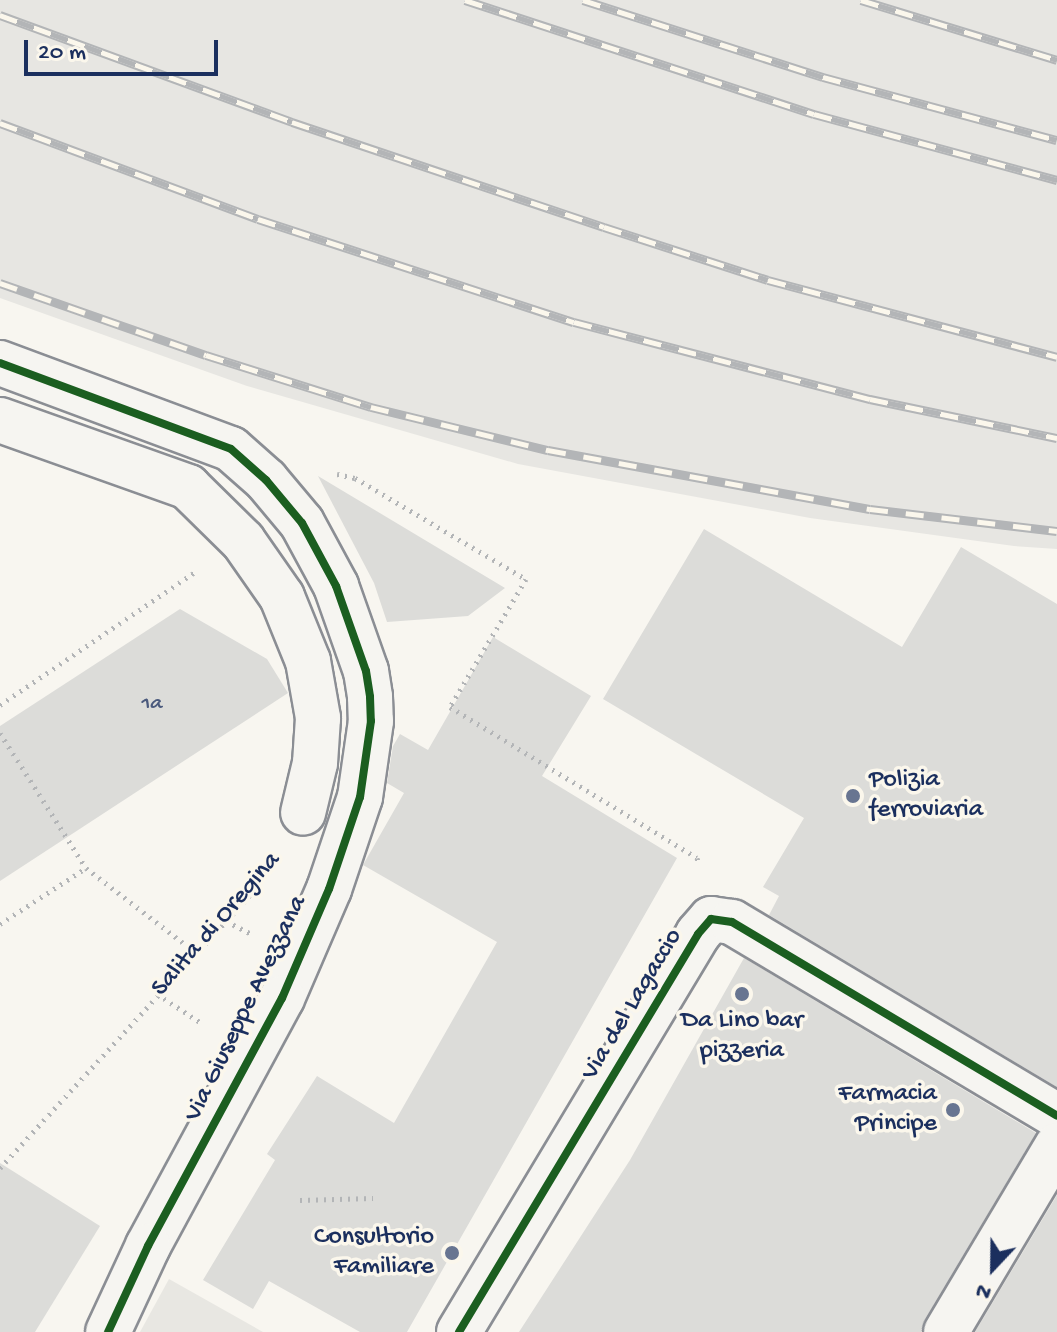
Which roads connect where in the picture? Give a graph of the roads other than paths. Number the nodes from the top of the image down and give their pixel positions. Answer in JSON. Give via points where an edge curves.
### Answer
{"nodes":[{"id":1,"x":0,"y":363,"type":"edge"},
{"id":2,"x":0,"y":420,"type":"edge"},
{"id":3,"x":303,"y":813,"type":"road end"},
{"id":4,"x":1057,"y":1116,"type":"edge"},
{"id":5,"x":1057,"y":1146,"type":"edge"},
{"id":6,"x":108,"y":1332,"type":"edge"},
{"id":7,"x":459,"y":1332,"type":"edge"},
{"id":8,"x":946,"y":1332,"type":"edge"}],
"edges":[{"from":1,"to":6,"type":"street","name":"Via Giuseppe Avezzana","via":[[231,449],[266,480],[302,523],[336,586],[370,697],[360,797],[329,889],[282,998],[148,1246]]},
{"from":2,"to":3,"type":"street","via":[[188,487],[243,541],[282,597],[308,661],[318,718],[315,763]]},
{"from":4,"to":7,"type":"street","name":"Via del Lagaccio","via":[[732,922],[711,919]]},
{"from":5,"to":8,"type":"street"}]}
